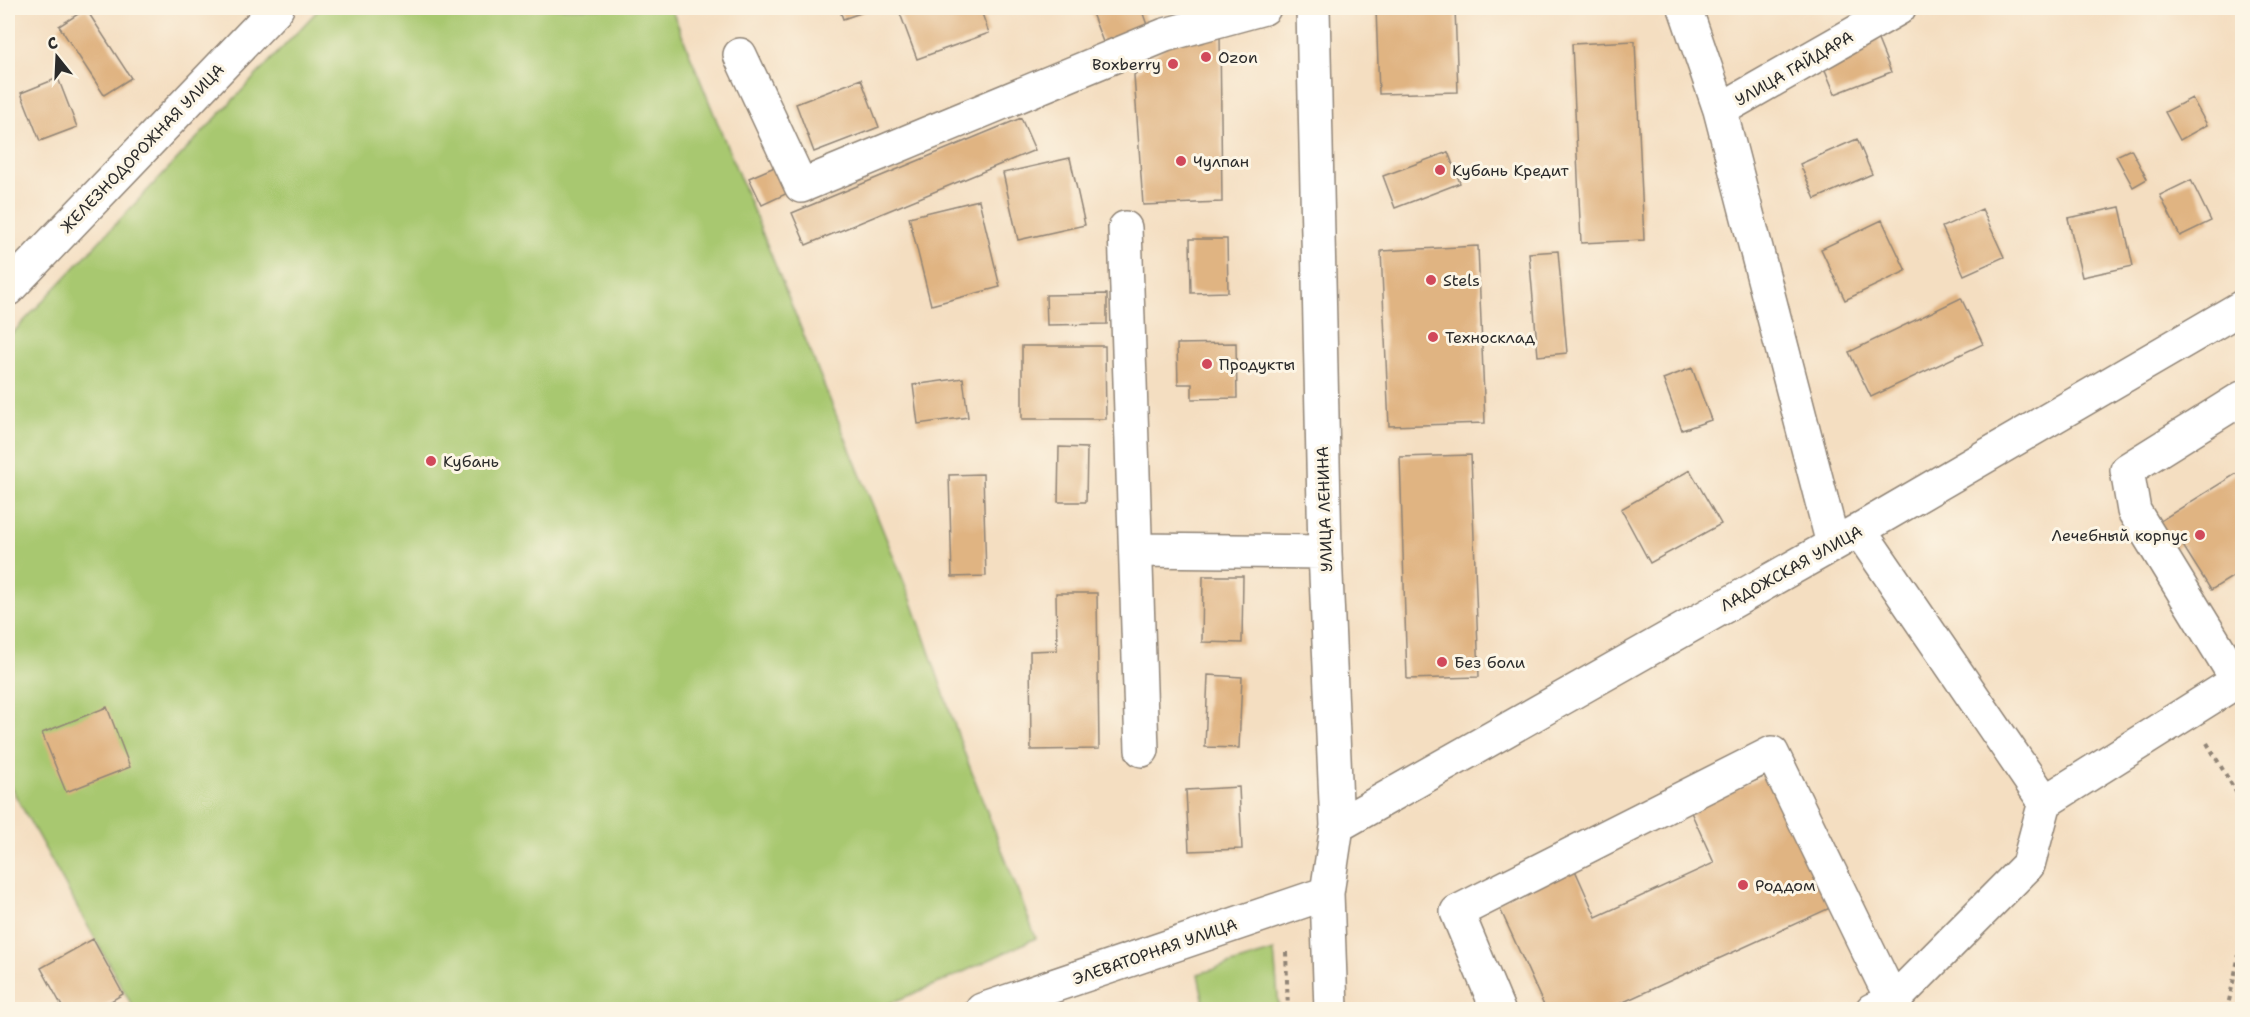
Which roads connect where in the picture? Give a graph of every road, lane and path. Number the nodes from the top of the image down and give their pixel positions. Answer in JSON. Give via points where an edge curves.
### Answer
{"nodes":[{"id":1,"x":277,"y":8,"type":"edge"},
{"id":2,"x":1264,"y":8,"type":"edge"},
{"id":3,"x":1313,"y":8,"type":"edge"},
{"id":4,"x":1685,"y":8,"type":"edge"},
{"id":5,"x":1899,"y":8,"type":"edge"},
{"id":6,"x":740,"y":56,"type":"dead end"},
{"id":7,"x":1720,"y":110,"type":"junction"},
{"id":8,"x":1125,"y":228,"type":"dead end"},
{"id":9,"x":8,"y":289,"type":"edge"},
{"id":10,"x":2242,"y":307,"type":"edge"},
{"id":11,"x":2242,"y":398,"type":"edge"},
{"id":12,"x":1846,"y":537,"type":"junction"},
{"id":13,"x":1136,"y":550,"type":"junction"},
{"id":14,"x":1324,"y":552,"type":"junction"},
{"id":15,"x":2240,"y":680,"type":"edge"},
{"id":16,"x":2189,"y":712,"type":"junction"},
{"id":17,"x":1142,"y":750,"type":"dead end"},
{"id":18,"x":2045,"y":802,"type":"junction"},
{"id":19,"x":2242,"y":802,"type":"edge"},
{"id":20,"x":1337,"y":826,"type":"junction"},
{"id":21,"x":1327,"y":893,"type":"junction"},
{"id":22,"x":2242,"y":941,"type":"edge"},
{"id":23,"x":1286,"y":952,"type":"dead end"},
{"id":24,"x":1888,"y":1007,"type":"edge"},
{"id":25,"x":982,"y":1010,"type":"edge"},
{"id":26,"x":1288,"y":1010,"type":"edge"},
{"id":27,"x":1331,"y":1010,"type":"edge"},
{"id":28,"x":1498,"y":1010,"type":"edge"},
{"id":29,"x":2227,"y":1010,"type":"edge"}],
"edges":[{"from":1,"to":9,"type":"street","name":"ЖЕЛЕЗНОДОРОЖНАЯ УЛИЦА"},
{"from":2,"to":6,"type":"street","via":[[1165,35],[801,186]]},
{"from":3,"to":14,"type":"street","name":"УЛИЦА ЛЕНИНА"},
{"from":4,"to":7,"type":"street"},
{"from":5,"to":7,"type":"street","name":"УЛИЦА ГАЙДАРА"},
{"from":7,"to":12,"type":"street"},
{"from":8,"to":13,"type":"street"},
{"from":10,"to":12,"type":"street","name":"ЛАДОЖСКАЯ УЛИЦА"},
{"from":11,"to":15,"type":"street","via":[[2127,470],[2134,511]]},
{"from":12,"to":18,"type":"street"},
{"from":12,"to":20,"type":"street","name":"ЛАДОЖСКАЯ УЛИЦА"},
{"from":13,"to":14,"type":"street"},
{"from":13,"to":17,"type":"street"},
{"from":14,"to":20,"type":"street","name":"УЛИЦА ЛЕНИНА"},
{"from":15,"to":16,"type":"street"},
{"from":16,"to":18,"type":"street"},
{"from":16,"to":19,"type":"path"},
{"from":18,"to":24,"type":"street","via":[[2028,865]]},
{"from":20,"to":21,"type":"street","name":"УЛИЦА ЛЕНИНА"},
{"from":21,"to":25,"type":"street","name":"ЭЛЕВАТОРНАЯ УЛИЦА"},
{"from":21,"to":27,"type":"street","name":"УЛИЦА ЛЕНИНА"},
{"from":22,"to":29,"type":"path"},
{"from":23,"to":26,"type":"path"},
{"from":24,"to":28,"type":"street","via":[[1772,753],[1457,912]]}]}
